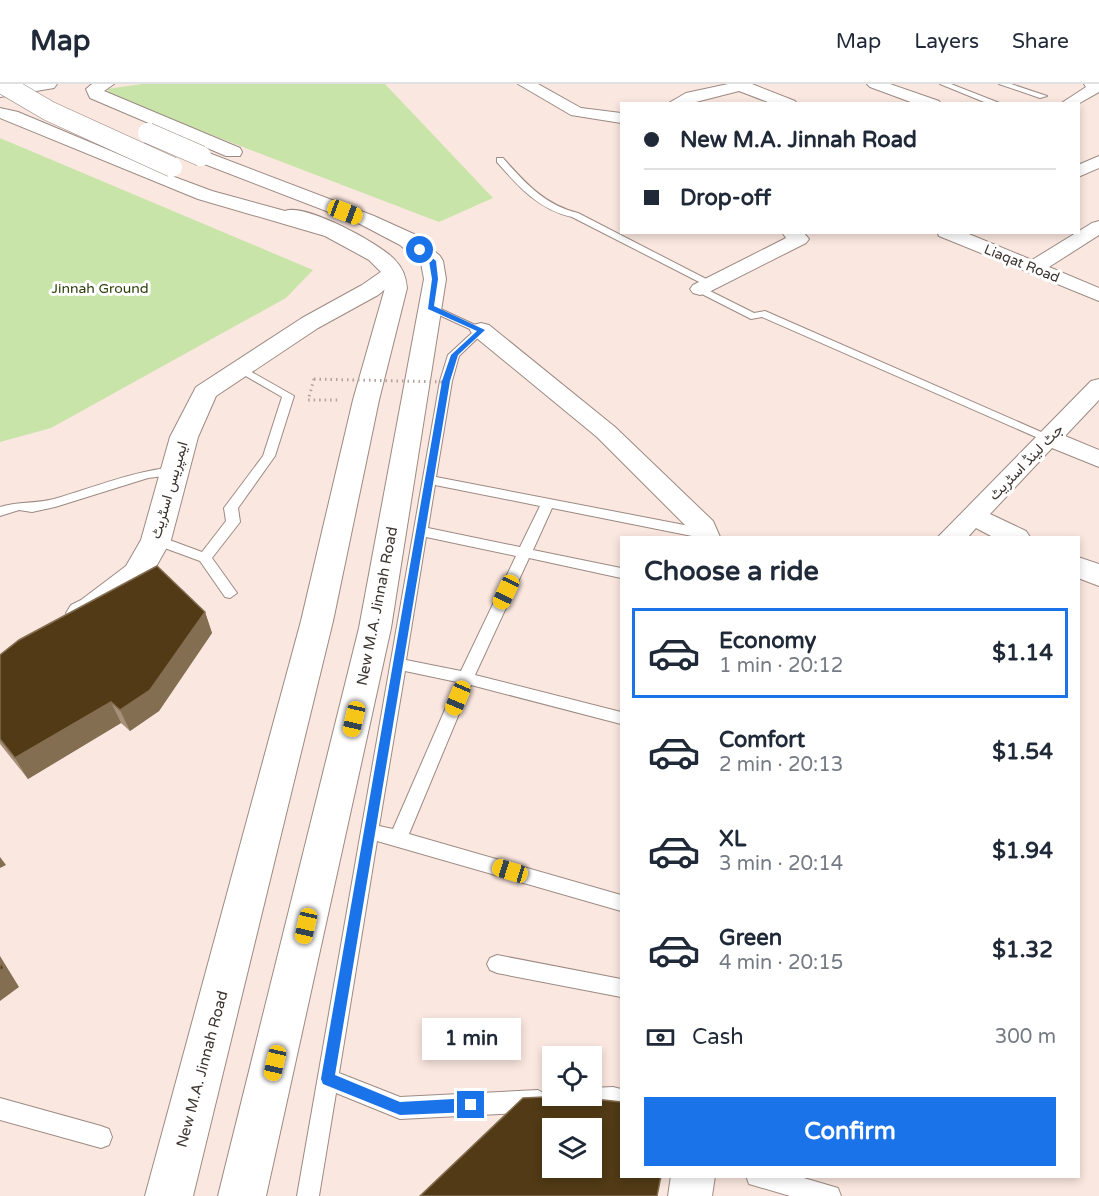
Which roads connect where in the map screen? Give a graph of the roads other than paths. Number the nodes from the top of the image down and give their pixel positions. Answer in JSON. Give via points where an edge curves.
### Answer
{"nodes":[{"id":1,"x":3,"y":84,"type":"edge"},
{"id":2,"x":105,"y":84,"type":"edge"},
{"id":3,"x":526,"y":84,"type":"edge"},
{"id":4,"x":683,"y":84,"type":"edge"},
{"id":5,"x":875,"y":84,"type":"edge"},
{"id":6,"x":922,"y":84,"type":"edge"},
{"id":7,"x":944,"y":84,"type":"edge"},
{"id":8,"x":1003,"y":84,"type":"edge"},
{"id":9,"x":1092,"y":84,"type":"edge"},
{"id":10,"x":742,"y":85,"type":"edge"},
{"id":11,"x":50,"y":87,"type":"edge"},
{"id":12,"x":0,"y":92,"type":"edge"},
{"id":13,"x":900,"y":93,"type":"junction"},
{"id":14,"x":697,"y":94,"type":"junction"},
{"id":15,"x":1043,"y":96,"type":"dead end"},
{"id":16,"x":678,"y":102,"type":"edge"},
{"id":17,"x":784,"y":102,"type":"edge"},
{"id":18,"x":880,"y":102,"type":"edge"},
{"id":19,"x":927,"y":102,"type":"edge"},
{"id":20,"x":993,"y":102,"type":"edge"},
{"id":21,"x":1071,"y":102,"type":"edge"},
{"id":22,"x":85,"y":106,"type":"dead end"},
{"id":23,"x":0,"y":113,"type":"edge"},
{"id":24,"x":620,"y":118,"type":"edge"},
{"id":25,"x":1080,"y":153,"type":"edge"},
{"id":26,"x":500,"y":160,"type":"dead end"},
{"id":27,"x":1099,"y":160,"type":"edge"},
{"id":28,"x":1080,"y":171,"type":"edge"},
{"id":29,"x":367,"y":220,"type":"junction"},
{"id":30,"x":1099,"y":227,"type":"edge"},
{"id":31,"x":332,"y":231,"type":"junction"},
{"id":32,"x":793,"y":234,"type":"edge"},
{"id":33,"x":955,"y":234,"type":"edge"},
{"id":34,"x":1034,"y":268,"type":"junction"},
{"id":35,"x":393,"y":274,"type":"junction"},
{"id":36,"x":705,"y":286,"type":"junction"},
{"id":37,"x":1099,"y":295,"type":"edge"},
{"id":38,"x":430,"y":307,"type":"junction"},
{"id":39,"x":482,"y":330,"type":"junction"},
{"id":40,"x":241,"y":369,"type":"junction"},
{"id":41,"x":1099,"y":387,"type":"edge"},
{"id":42,"x":1049,"y":438,"type":"junction"},
{"id":43,"x":1099,"y":459,"type":"edge"},
{"id":44,"x":175,"y":471,"type":"junction"},
{"id":45,"x":430,"y":480,"type":"junction"},
{"id":46,"x":548,"y":503,"type":"junction"},
{"id":47,"x":0,"y":512,"type":"edge"},
{"id":48,"x":973,"y":516,"type":"junction"},
{"id":49,"x":421,"y":531,"type":"junction"},
{"id":50,"x":705,"y":536,"type":"edge"},
{"id":51,"x":953,"y":536,"type":"edge"},
{"id":52,"x":1015,"y":536,"type":"edge"},
{"id":53,"x":156,"y":540,"type":"junction"},
{"id":54,"x":524,"y":552,"type":"junction"},
{"id":55,"x":205,"y":558,"type":"junction"},
{"id":56,"x":1080,"y":567,"type":"edge"},
{"id":57,"x":620,"y":573,"type":"edge"},
{"id":58,"x":1099,"y":576,"type":"edge"},
{"id":59,"x":230,"y":593,"type":"dead end"},
{"id":60,"x":62,"y":623,"type":"edge"},
{"id":61,"x":398,"y":664,"type":"junction"},
{"id":62,"x":466,"y":678,"type":"junction"},
{"id":63,"x":620,"y":718,"type":"edge"},
{"id":64,"x":370,"y":832,"type":"junction"},
{"id":65,"x":399,"y":838,"type":"junction"},
{"id":66,"x":620,"y":903,"type":"edge"},
{"id":67,"x":497,"y":964,"type":"dead end"},
{"id":68,"x":620,"y":988,"type":"edge"},
{"id":69,"x":328,"y":1079,"type":"junction"},
{"id":70,"x":620,"y":1100,"type":"edge"},
{"id":71,"x":0,"y":1109,"type":"edge"},
{"id":72,"x":101,"y":1137,"type":"dead end"},
{"id":73,"x":693,"y":1178,"type":"edge"},
{"id":74,"x":764,"y":1178,"type":"edge"},
{"id":75,"x":169,"y":1196,"type":"edge"},
{"id":76,"x":242,"y":1196,"type":"edge"},
{"id":77,"x":308,"y":1196,"type":"edge"},
{"id":78,"x":690,"y":1196,"type":"edge"},
{"id":79,"x":830,"y":1196,"type":"edge"}],
"edges":[{"from":1,"to":31,"type":"main road","bridge":true,"via":[[48,111],[172,167]]},
{"from":2,"to":29,"type":"main road","via":[[95,89],[96,94],[342,197]]},
{"from":3,"to":24,"type":"street","via":[[577,112]]},
{"from":4,"to":14,"type":"street"},
{"from":5,"to":13,"type":"street"},
{"from":6,"to":13,"type":"street"},
{"from":7,"to":20,"type":"lane"},
{"from":8,"to":15,"type":"lane"},
{"from":9,"to":21,"type":"street","via":[[1095,88]]},
{"from":10,"to":14,"type":"street"},
{"from":10,"to":17,"type":"street"},
{"from":11,"to":12,"type":"main road"},
{"from":13,"to":18,"type":"street"},
{"from":13,"to":19,"type":"street"},
{"from":14,"to":16,"type":"street"},
{"from":22,"to":29,"type":"main road","name":"New M.A. Jinnah Road","bridge":true},
{"from":23,"to":31,"type":"main road","via":[[206,195]]},
{"from":25,"to":27,"type":"street"},
{"from":26,"to":36,"type":"lane","via":[[547,207],[575,215]]},
{"from":27,"to":28,"type":"street"},
{"from":29,"to":38,"type":"main road","name":"New M.A. Jinnah Road","via":[[408,240],[432,261],[435,279]]},
{"from":30,"to":34,"type":"street"},
{"from":31,"to":35,"type":"main road","via":[[381,259]]},
{"from":32,"to":36,"type":"street","via":[[799,239]]},
{"from":33,"to":34,"type":"street","name":"Liaqat Road"},
{"from":34,"to":37,"type":"street","name":"Liaqat Road"},
{"from":35,"to":40,"type":"main road","name":"ایمپریس اسٹریٹ"},
{"from":35,"to":75,"type":"main road","name":"New M.A. Jinnah Road","via":[[396,288],[366,400],[317,621]]},
{"from":36,"to":42,"type":"lane","via":[[755,317],[761,313]]},
{"from":38,"to":39,"type":"lane"},
{"from":38,"to":76,"type":"main road","name":"New M.A. Jinnah Road","via":[[375,628]]},
{"from":39,"to":45,"type":"lane","via":[[454,355]]},
{"from":39,"to":50,"type":"street","via":[[606,432],[703,527]]},
{"from":40,"to":44,"type":"main road","name":"ایمپریس اسٹریٹ","via":[[205,392],[184,437]]},
{"from":40,"to":55,"type":"lane","via":[[288,396],[269,456],[243,488],[231,508],[233,522]]},
{"from":41,"to":42,"type":"street","name":"جٹ لینڈ اسٹریٹ"},
{"from":42,"to":43,"type":"street"},
{"from":42,"to":48,"type":"street","name":"جٹ لینڈ اسٹریٹ"},
{"from":44,"to":47,"type":"lane","via":[[139,476],[55,503],[32,508],[18,506]]},
{"from":44,"to":53,"type":"main road","name":"ایمپریس اسٹریٹ"},
{"from":45,"to":46,"type":"lane"},
{"from":45,"to":49,"type":"lane"},
{"from":46,"to":50,"type":"lane"},
{"from":46,"to":54,"type":"lane"},
{"from":48,"to":51,"type":"street","name":"جٹ لینڈ اسٹریٹ"},
{"from":48,"to":52,"type":"street"},
{"from":49,"to":54,"type":"lane"},
{"from":49,"to":61,"type":"lane"},
{"from":53,"to":55,"type":"lane"},
{"from":53,"to":60,"type":"main road","name":"ایمپریس اسٹریٹ","via":[[137,573],[92,608]]},
{"from":54,"to":57,"type":"lane"},
{"from":54,"to":62,"type":"lane"},
{"from":55,"to":59,"type":"lane"},
{"from":56,"to":58,"type":"street"},
{"from":61,"to":62,"type":"lane"},
{"from":61,"to":64,"type":"lane"},
{"from":62,"to":63,"type":"lane"},
{"from":62,"to":65,"type":"lane"},
{"from":64,"to":65,"type":"lane"},
{"from":64,"to":69,"type":"lane"},
{"from":65,"to":66,"type":"lane"},
{"from":67,"to":68,"type":"lane"},
{"from":69,"to":70,"type":"lane","via":[[400,1108]]},
{"from":69,"to":77,"type":"lane"},
{"from":71,"to":72,"type":"lane"},
{"from":73,"to":78,"type":"street"},
{"from":74,"to":79,"type":"lane"}]}
